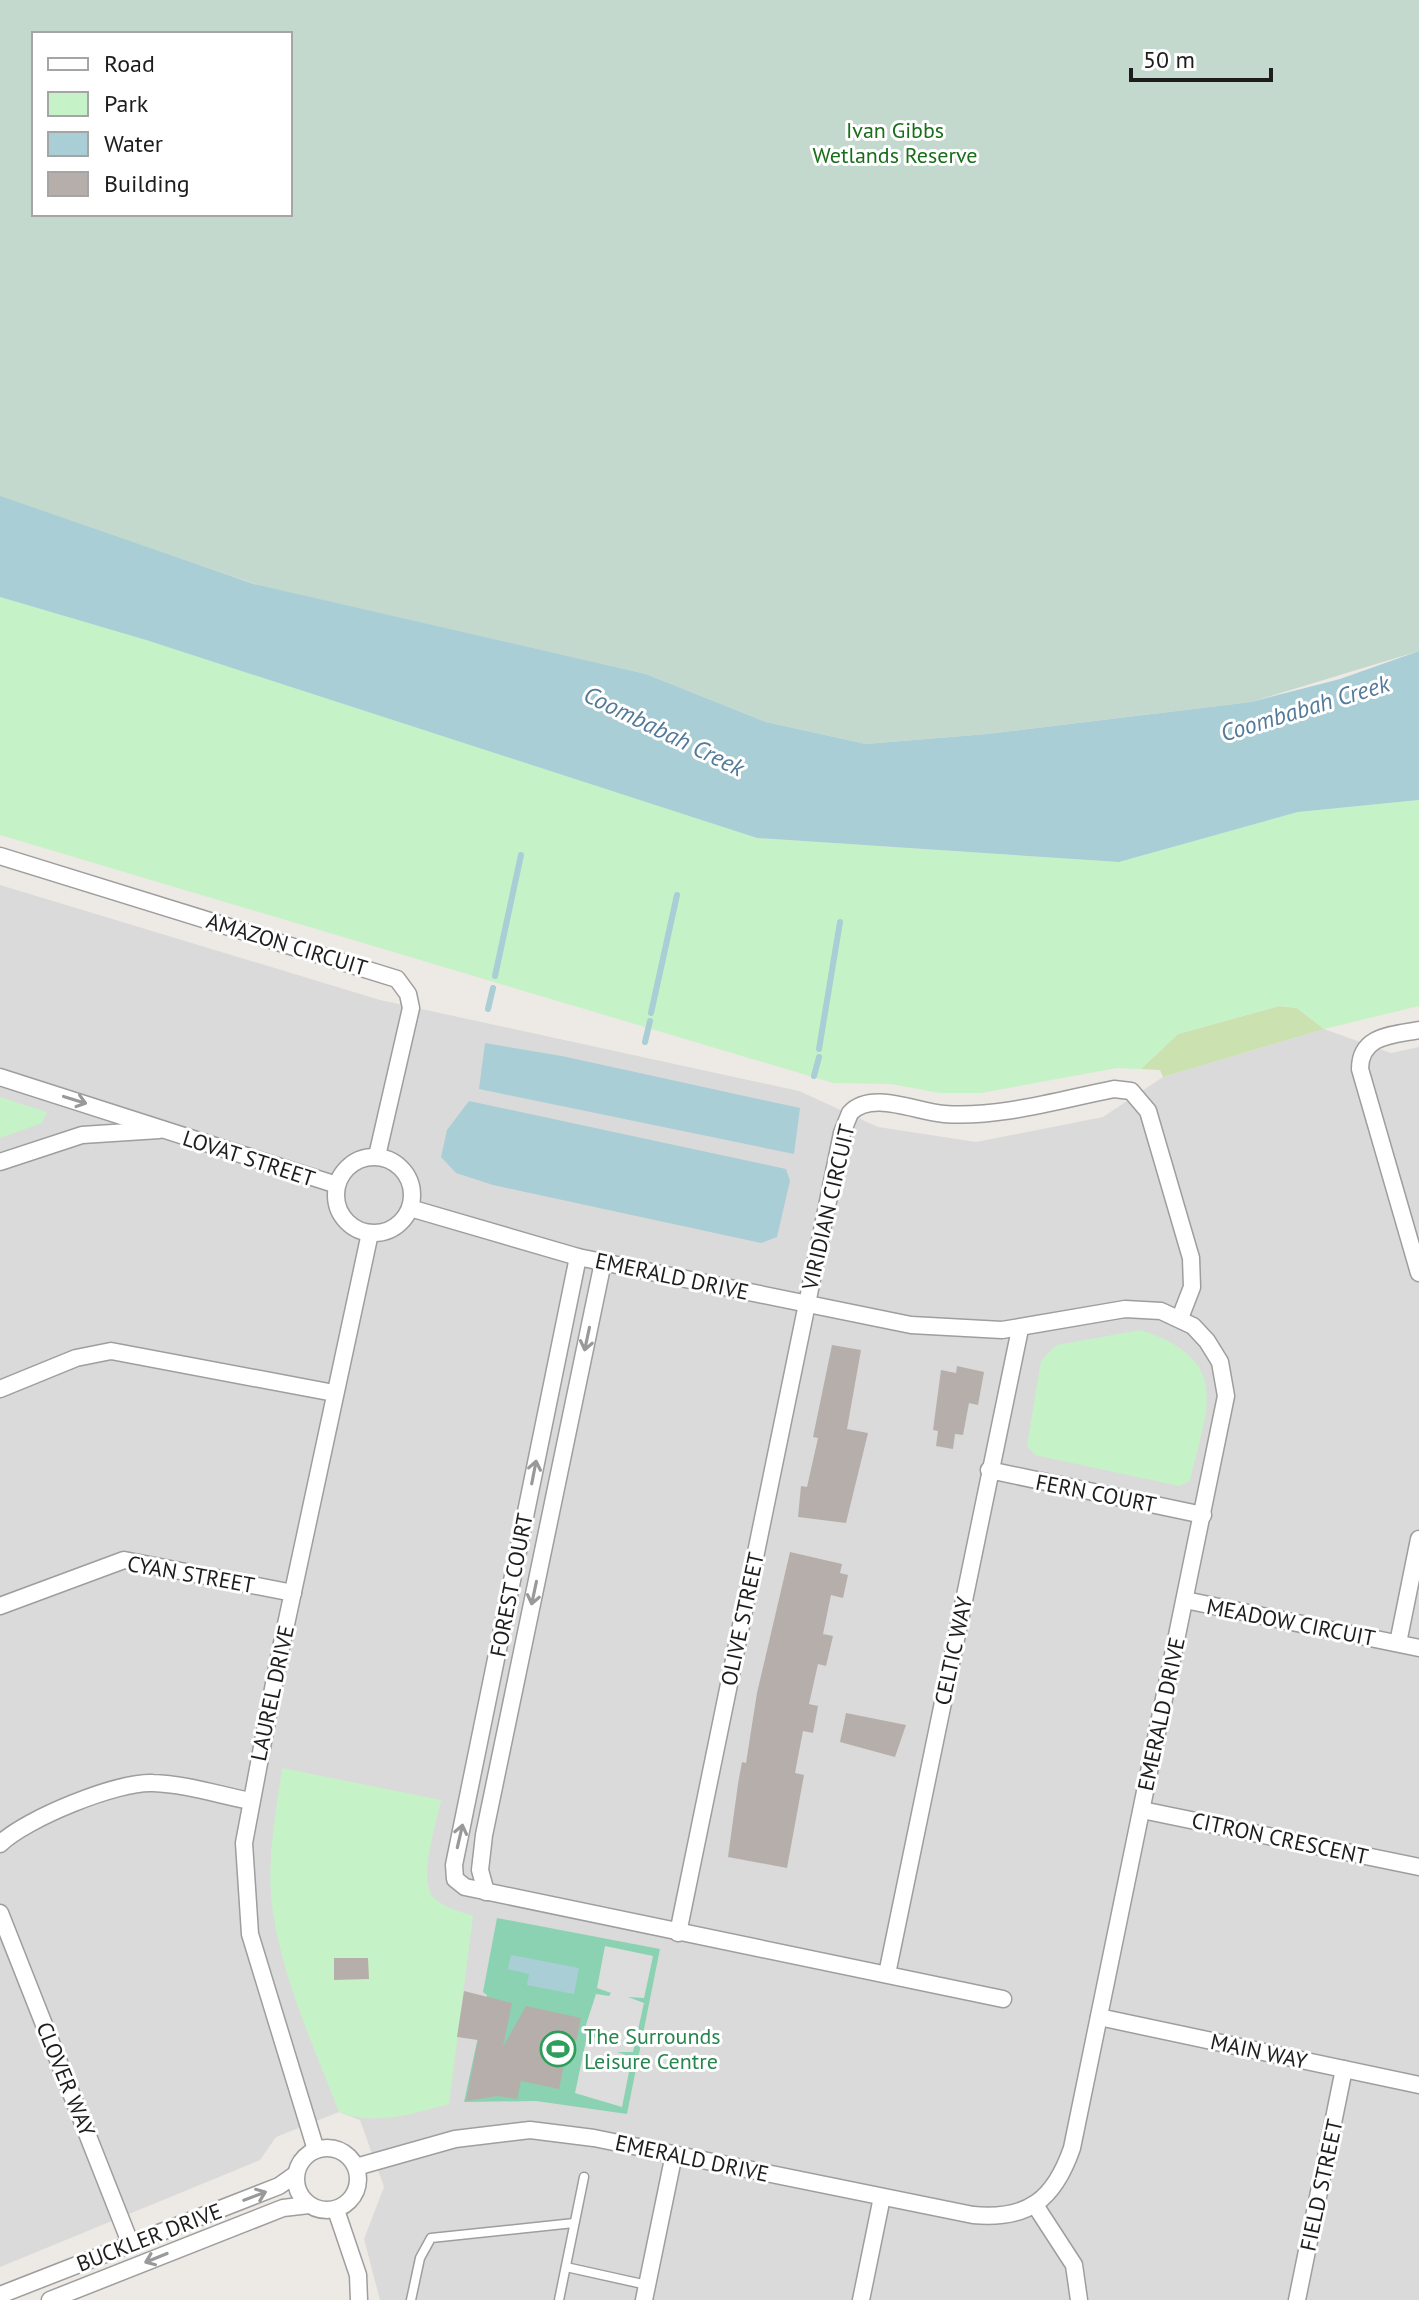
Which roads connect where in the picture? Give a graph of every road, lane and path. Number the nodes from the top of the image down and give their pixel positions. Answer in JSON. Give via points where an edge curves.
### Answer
{"nodes":[{"id":1,"x":0,"y":856,"type":"edge"},
{"id":2,"x":1419,"y":1030,"type":"edge"},
{"id":3,"x":0,"y":1077,"type":"edge"},
{"id":4,"x":161,"y":1130,"type":"junction"},
{"id":5,"x":377,"y":1156,"type":"junction"},
{"id":6,"x":0,"y":1162,"type":"edge"},
{"id":7,"x":337,"y":1185,"type":"junction"},
{"id":8,"x":410,"y":1208,"type":"junction"},
{"id":9,"x":370,"y":1233,"type":"junction"},
{"id":10,"x":578,"y":1257,"type":"junction"},
{"id":11,"x":603,"y":1262,"type":"junction"},
{"id":12,"x":1419,"y":1273,"type":"edge"},
{"id":13,"x":806,"y":1304,"type":"junction"},
{"id":14,"x":1180,"y":1318,"type":"junction"},
{"id":15,"x":1020,"y":1329,"type":"junction"},
{"id":16,"x":0,"y":1389,"type":"edge"},
{"id":17,"x":334,"y":1393,"type":"junction"},
{"id":18,"x":989,"y":1470,"type":"junction"},
{"id":19,"x":1203,"y":1515,"type":"junction"},
{"id":20,"x":1419,"y":1539,"type":"edge"},
{"id":21,"x":293,"y":1593,"type":"junction"},
{"id":22,"x":1185,"y":1600,"type":"junction"},
{"id":23,"x":0,"y":1606,"type":"edge"},
{"id":24,"x":1398,"y":1643,"type":"junction"},
{"id":25,"x":1419,"y":1648,"type":"edge"},
{"id":26,"x":251,"y":1801,"type":"junction"},
{"id":27,"x":1142,"y":1810,"type":"junction"},
{"id":28,"x":0,"y":1844,"type":"edge"},
{"id":29,"x":1419,"y":1867,"type":"edge"},
{"id":30,"x":486,"y":1892,"type":"junction"},
{"id":31,"x":0,"y":1913,"type":"edge"},
{"id":32,"x":678,"y":1933,"type":"junction"},
{"id":33,"x":887,"y":1974,"type":"junction"},
{"id":34,"x":1003,"y":1999,"type":"dead end"},
{"id":35,"x":1099,"y":2017,"type":"junction"},
{"id":36,"x":1344,"y":2069,"type":"junction"},
{"id":37,"x":1419,"y":2085,"type":"edge"},
{"id":38,"x":316,"y":2150,"type":"junction"},
{"id":39,"x":674,"y":2154,"type":"junction"},
{"id":40,"x":356,"y":2167,"type":"junction"},
{"id":41,"x":296,"y":2174,"type":"junction"},
{"id":42,"x":584,"y":2177,"type":"dead end"},
{"id":43,"x":882,"y":2197,"type":"junction"},
{"id":44,"x":309,"y":2205,"type":"junction"},
{"id":45,"x":1035,"y":2205,"type":"junction"},
{"id":46,"x":336,"y":2210,"type":"junction"},
{"id":47,"x":574,"y":2223,"type":"junction"},
{"id":48,"x":131,"y":2245,"type":"junction"},
{"id":49,"x":566,"y":2267,"type":"junction"},
{"id":50,"x":645,"y":2292,"type":"edge"},
{"id":51,"x":0,"y":2295,"type":"edge"},
{"id":52,"x":50,"y":2300,"type":"edge"},
{"id":53,"x":359,"y":2300,"type":"edge"},
{"id":54,"x":411,"y":2300,"type":"edge"},
{"id":55,"x":559,"y":2300,"type":"edge"},
{"id":56,"x":861,"y":2300,"type":"edge"},
{"id":57,"x":1079,"y":2300,"type":"edge"},
{"id":58,"x":1297,"y":2300,"type":"edge"}],
"edges":[{"from":1,"to":5,"type":"street","name":"AMAZON CIRCUIT","via":[[397,979],[411,1008]]},
{"from":2,"to":12,"type":"street","via":[[1377,1039],[1360,1061]]},
{"from":3,"to":4,"type":"street","name":"LOVAT STREET","one_way":true},
{"from":4,"to":6,"type":"street","name":"LOVAT STREET","via":[[82,1135]]},
{"from":4,"to":7,"type":"street","name":"LOVAT STREET"},
{"from":5,"to":7,"type":"street","via":[[352,1163]]},
{"from":5,"to":8,"type":"street","via":[[404,1170],[410,1182]]},
{"from":7,"to":9,"type":"street","via":[[336,1199],[347,1222]]},
{"from":8,"to":9,"type":"street","via":[[400,1223]]},
{"from":8,"to":10,"type":"street","name":"EMERALD DRIVE"},
{"from":9,"to":17,"type":"street","name":"LAUREL DRIVE"},
{"from":10,"to":11,"type":"street","name":"EMERALD DRIVE"},
{"from":30,"to":10,"type":"street","name":"FOREST COURT","one_way":true,"via":[[455,1879],[454,1865]]},
{"from":11,"to":13,"type":"street","name":"EMERALD DRIVE"},
{"from":11,"to":30,"type":"street","name":"FOREST COURT","one_way":true,"via":[[484,1835],[480,1870]]},
{"from":13,"to":14,"type":"street","name":"VIRIDIAN CIRCUIT","via":[[842,1133],[855,1108],[880,1103],[943,1114],[985,1113],[1122,1089],[1138,1096],[1148,1111],[1190,1254],[1192,1287]]},
{"from":13,"to":15,"type":"street","name":"EMERALD DRIVE","via":[[944,1330]]},
{"from":13,"to":32,"type":"street","name":"OLIVE STREET"},
{"from":14,"to":15,"type":"street","name":"EMERALD DRIVE","via":[[1131,1308]]},
{"from":14,"to":19,"type":"street","name":"EMERALD DRIVE","via":[[1207,1341],[1225,1384]]},
{"from":15,"to":18,"type":"street","name":"CELTIC WAY"},
{"from":16,"to":17,"type":"street","via":[[76,1358],[111,1351]]},
{"from":17,"to":21,"type":"street","name":"LAUREL DRIVE"},
{"from":18,"to":19,"type":"street","name":"FERN COURT"},
{"from":18,"to":33,"type":"street","name":"CELTIC WAY"},
{"from":19,"to":22,"type":"street","name":"EMERALD DRIVE"},
{"from":20,"to":24,"type":"street","name":"MEADOW CIRCUIT"},
{"from":21,"to":23,"type":"street","name":"CYAN STREET","via":[[124,1560]]},
{"from":21,"to":26,"type":"street","name":"LAUREL DRIVE"},
{"from":22,"to":24,"type":"street","name":"MEADOW CIRCUIT"},
{"from":22,"to":27,"type":"street","name":"EMERALD DRIVE"},
{"from":24,"to":25,"type":"street","name":"MEADOW CIRCUIT"},
{"from":26,"to":28,"type":"street","via":[[137,1784],[35,1822]]},
{"from":26,"to":38,"type":"street","name":"LAUREL DRIVE","via":[[244,1875],[250,1934]]},
{"from":27,"to":29,"type":"street","name":"CITRON CRESCENT"},
{"from":27,"to":35,"type":"street","name":"EMERALD DRIVE"},
{"from":30,"to":32,"type":"street","name":"FOREST COURT"},
{"from":31,"to":48,"type":"street","name":"CLOVER WAY"},
{"from":32,"to":33,"type":"street","name":"FOREST COURT"},
{"from":33,"to":34,"type":"street","name":"FOREST COURT"},
{"from":35,"to":36,"type":"street","name":"MAIN WAY"},
{"from":35,"to":45,"type":"street","name":"EMERALD DRIVE","via":[[1072,2148],[1059,2179]]},
{"from":36,"to":37,"type":"street","name":"MAIN WAY"},
{"from":36,"to":58,"type":"street","name":"FIELD STREET"},
{"from":38,"to":40,"type":"street","via":[[344,2152]]},
{"from":38,"to":41,"type":"street","via":[[306,2155]]},
{"from":39,"to":40,"type":"street","name":"EMERALD DRIVE","via":[[530,2130],[455,2139]]},
{"from":39,"to":43,"type":"street","name":"EMERALD DRIVE"},
{"from":39,"to":50,"type":"street"},
{"from":40,"to":46,"type":"street","via":[[353,2197]]},
{"from":41,"to":44,"type":"street","via":[[298,2192]]},
{"from":48,"to":41,"type":"street","name":"BUCKLER DRIVE","one_way":true,"via":[[279,2186]]},
{"from":42,"to":47,"type":"lane"},
{"from":43,"to":45,"type":"street","name":"EMERALD DRIVE","via":[[994,2217]]},
{"from":43,"to":56,"type":"street"},
{"from":44,"to":46,"type":"street"},
{"from":44,"to":52,"type":"street","name":"BUCKLER DRIVE","one_way":true,"via":[[283,2208]]},
{"from":45,"to":57,"type":"street","via":[[1074,2265]]},
{"from":46,"to":53,"type":"street","via":[[356,2267]]},
{"from":47,"to":49,"type":"lane"},
{"from":47,"to":54,"type":"lane","via":[[431,2238],[420,2258]]},
{"from":48,"to":51,"type":"street","name":"BUCKLER DRIVE"},
{"from":49,"to":50,"type":"lane"},
{"from":49,"to":55,"type":"lane"}]}
